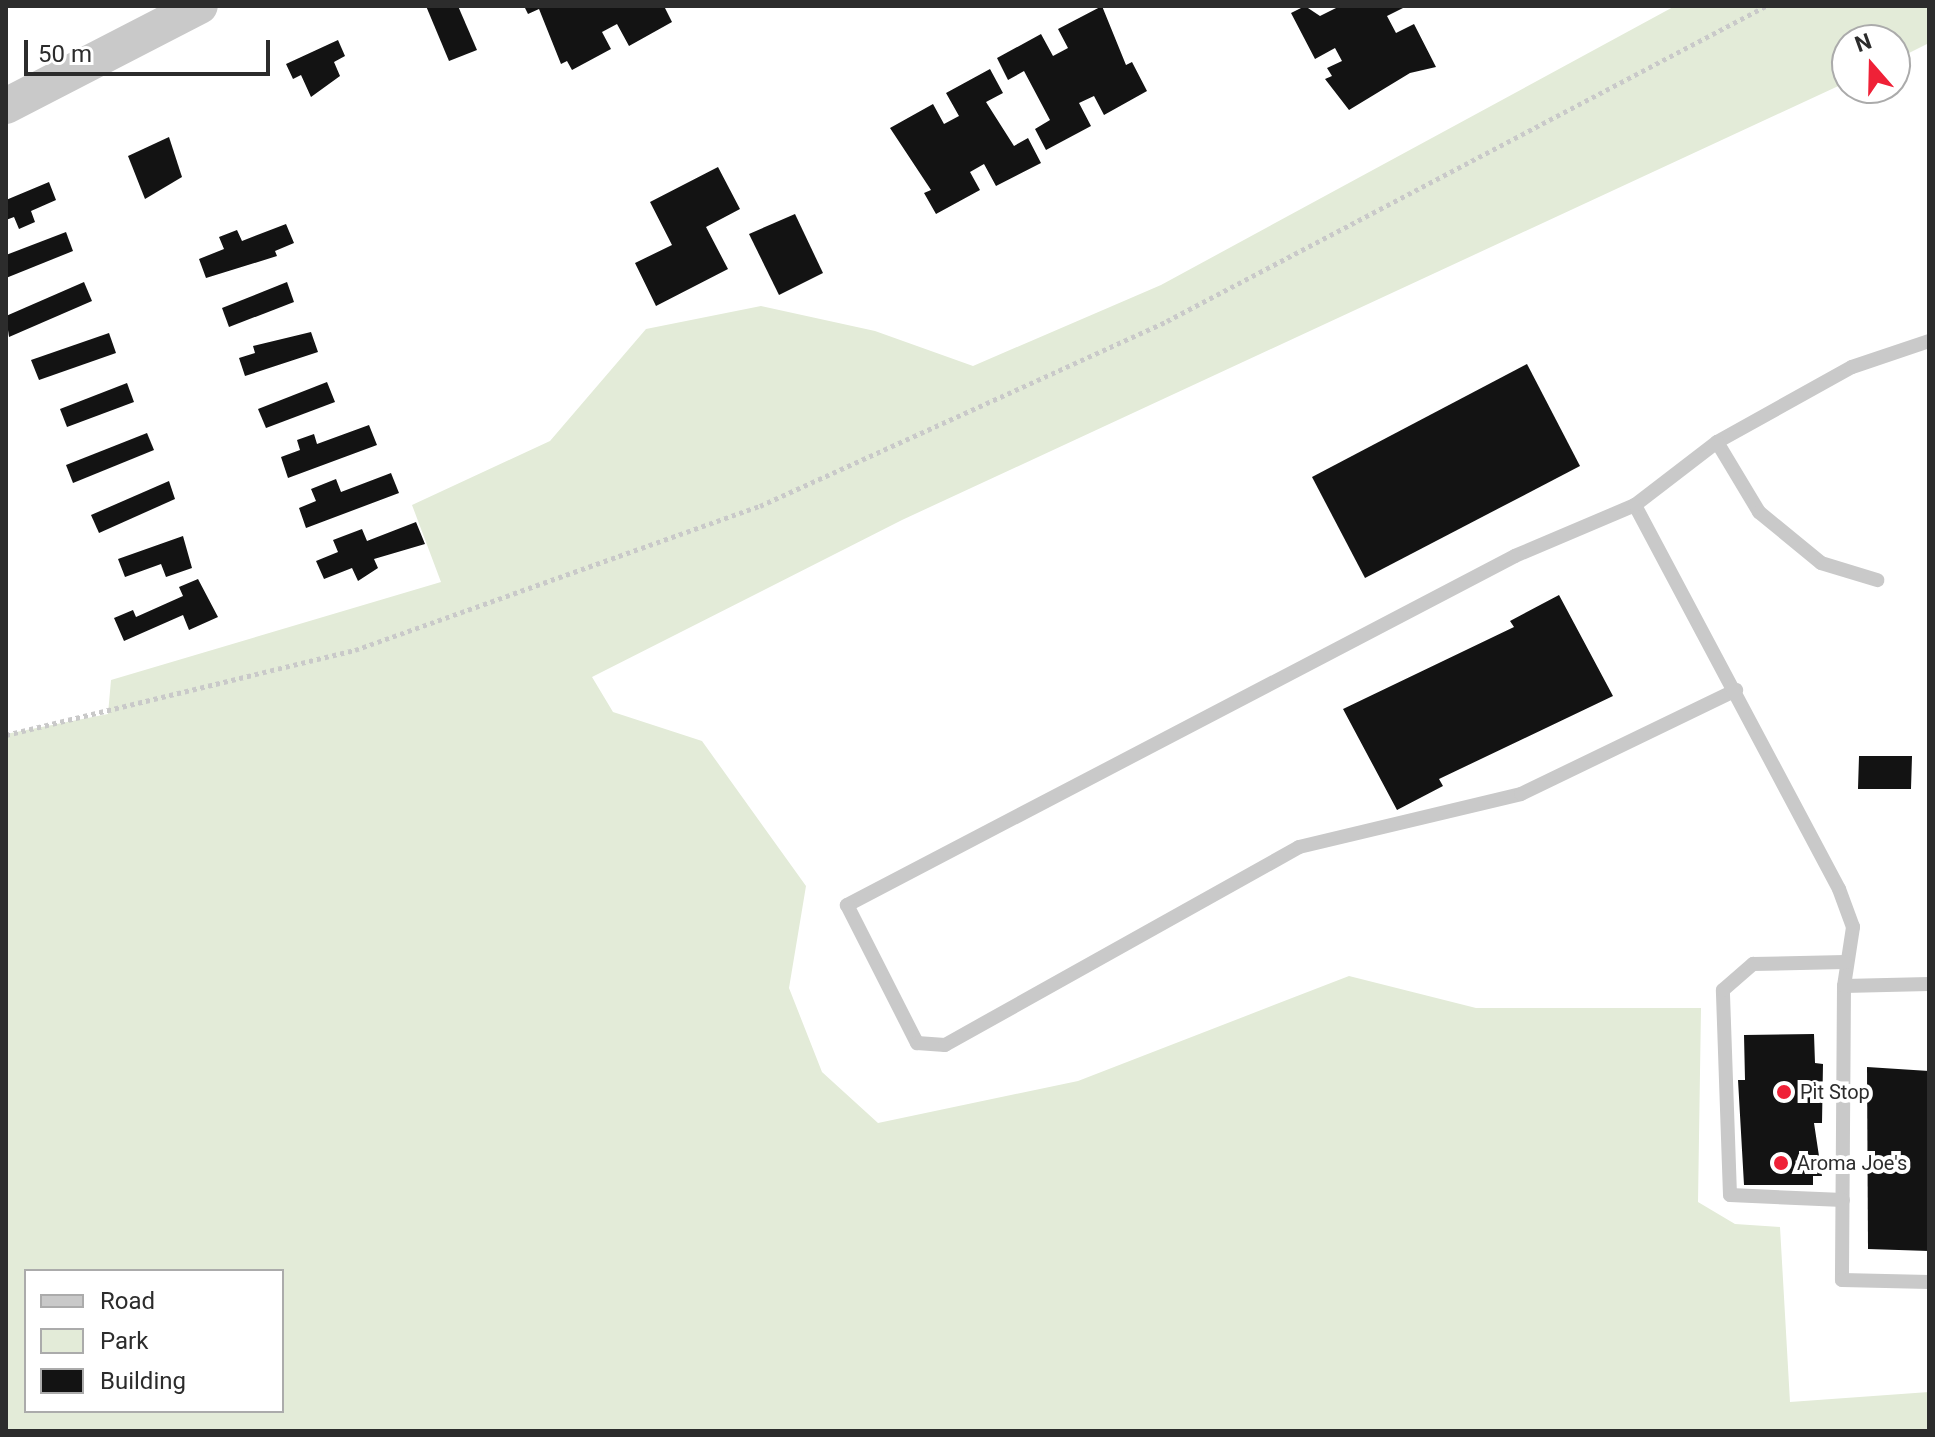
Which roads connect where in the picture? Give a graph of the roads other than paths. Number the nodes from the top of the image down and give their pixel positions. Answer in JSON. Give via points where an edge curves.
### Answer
{"nodes":[{"id":1,"x":200,"y":6,"type":"edge"},
{"id":2,"x":10,"y":95,"type":"edge"},
{"id":3,"x":1929,"y":341,"type":"edge"},
{"id":4,"x":1717,"y":442,"type":"junction"},
{"id":5,"x":1635,"y":505,"type":"junction"},
{"id":6,"x":1877,"y":580,"type":"dead end"},
{"id":7,"x":1736,"y":690,"type":"junction"},
{"id":8,"x":1845,"y":962,"type":"junction"},
{"id":9,"x":1929,"y":984,"type":"edge"},
{"id":10,"x":1844,"y":986,"type":"junction"},
{"id":11,"x":1843,"y":1200,"type":"junction"},
{"id":12,"x":1929,"y":1282,"type":"edge"}],
"edges":[{"from":1,"to":2,"type":"street"},
{"from":3,"to":4,"type":"lane","via":[[1852,367]]},
{"from":4,"to":5,"type":"lane"},
{"from":4,"to":6,"type":"lane","via":[[1759,512],[1821,563]]},
{"from":5,"to":7,"type":"lane"},
{"from":5,"to":7,"type":"lane","via":[[1515,556],[847,905],[917,1043],[945,1045],[1299,847],[1521,794]]},
{"from":7,"to":8,"type":"lane","via":[[1839,889],[1853,927]]},
{"from":8,"to":10,"type":"lane"},
{"from":8,"to":11,"type":"lane","via":[[1753,964],[1723,990],[1730,1195]]},
{"from":9,"to":10,"type":"lane"},
{"from":10,"to":11,"type":"lane"},
{"from":11,"to":12,"type":"lane","via":[[1842,1280]]}]}
